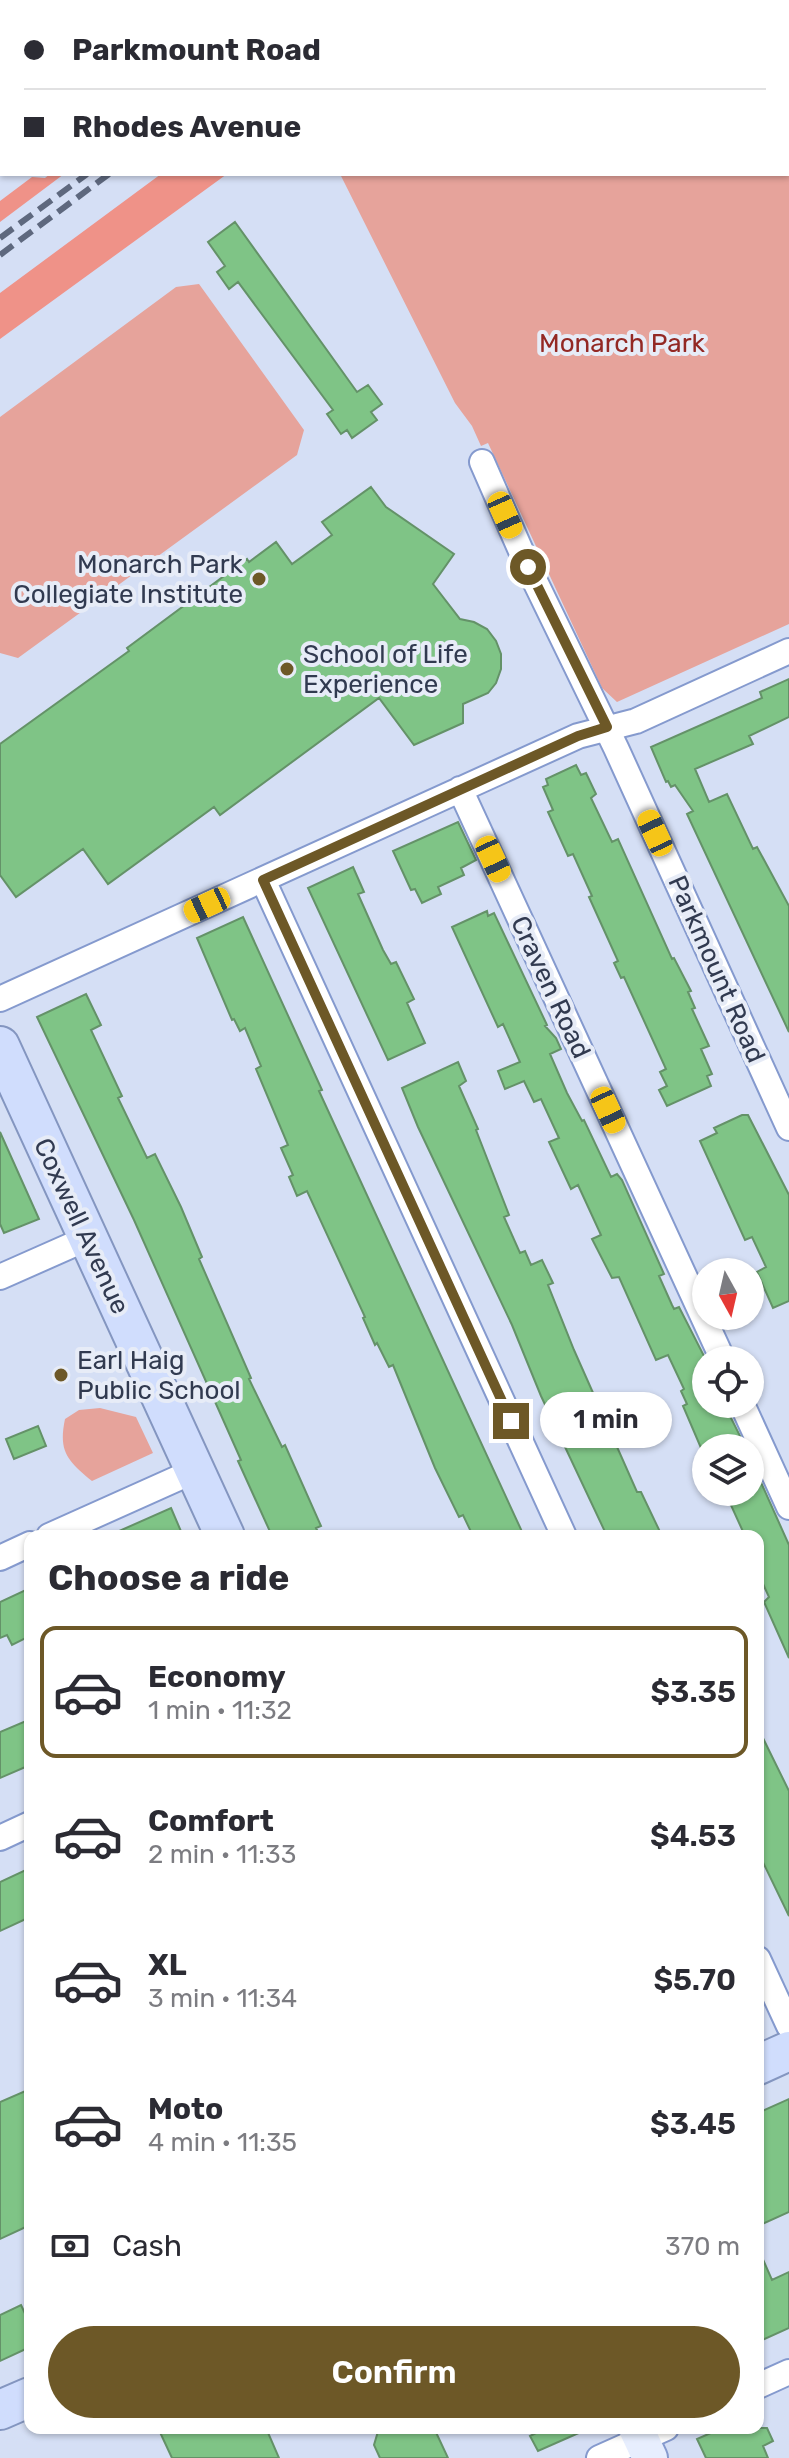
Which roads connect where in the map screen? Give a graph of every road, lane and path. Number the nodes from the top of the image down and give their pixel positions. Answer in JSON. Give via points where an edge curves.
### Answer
{"nodes":[{"id":1,"x":482,"y":462,"type":"dead end"},
{"id":2,"x":789,"y":651,"type":"edge"},
{"id":3,"x":607,"y":727,"type":"junction"},
{"id":4,"x":460,"y":789,"type":"junction"},
{"id":5,"x":263,"y":880,"type":"junction"},
{"id":6,"x":0,"y":999,"type":"edge"},
{"id":7,"x":0,"y":1046,"type":"edge"},
{"id":8,"x":789,"y":1128,"type":"edge"},
{"id":9,"x":88,"y":1238,"type":"junction"},
{"id":10,"x":0,"y":1277,"type":"edge"},
{"id":11,"x":717,"y":1346,"type":"edge"},
{"id":12,"x":750,"y":1418,"type":"edge"},
{"id":13,"x":194,"y":1471,"type":"junction"},
{"id":14,"x":782,"y":1472,"type":"edge"},
{"id":15,"x":789,"y":1507,"type":"edge"},
{"id":16,"x":62,"y":1530,"type":"edge"},
{"id":17,"x":222,"y":1530,"type":"edge"},
{"id":18,"x":561,"y":1530,"type":"edge"},
{"id":19,"x":24,"y":1547,"type":"edge"},
{"id":20,"x":0,"y":1558,"type":"edge"},
{"id":21,"x":24,"y":1827,"type":"edge"},
{"id":22,"x":0,"y":1838,"type":"edge"},
{"id":23,"x":764,"y":1972,"type":"edge"},
{"id":24,"x":789,"y":2026,"type":"edge"},
{"id":25,"x":789,"y":2051,"type":"edge"},
{"id":26,"x":764,"y":2062,"type":"edge"},
{"id":27,"x":789,"y":2372,"type":"edge"},
{"id":28,"x":764,"y":2383,"type":"edge"},
{"id":29,"x":24,"y":2400,"type":"edge"},
{"id":30,"x":0,"y":2410,"type":"edge"},
{"id":31,"x":648,"y":2438,"type":"edge"},
{"id":32,"x":599,"y":2458,"type":"edge"}],
"edges":[{"from":1,"to":3,"type":"street","name":"Parkmount Road"},
{"from":2,"to":3,"type":"street","via":[[636,721]]},
{"from":3,"to":4,"type":"street"},
{"from":3,"to":8,"type":"street","name":"Parkmount Road"},
{"from":4,"to":5,"type":"street"},
{"from":4,"to":11,"type":"street","name":"Craven Road"},
{"from":5,"to":6,"type":"street"},
{"from":5,"to":18,"type":"street"},
{"from":7,"to":9,"type":"main road","name":"Coxwell Avenue"},
{"from":9,"to":10,"type":"street"},
{"from":9,"to":13,"type":"main road","name":"Coxwell Avenue"},
{"from":12,"to":14,"type":"street"},
{"from":13,"to":16,"type":"street"},
{"from":13,"to":17,"type":"main road","name":"Coxwell Avenue"},
{"from":14,"to":15,"type":"street"},
{"from":19,"to":20,"type":"street"},
{"from":21,"to":22,"type":"street"},
{"from":23,"to":24,"type":"street"},
{"from":25,"to":26,"type":"main road"},
{"from":27,"to":28,"type":"street"},
{"from":29,"to":30,"type":"main road"},
{"from":31,"to":32,"type":"street"}]}
